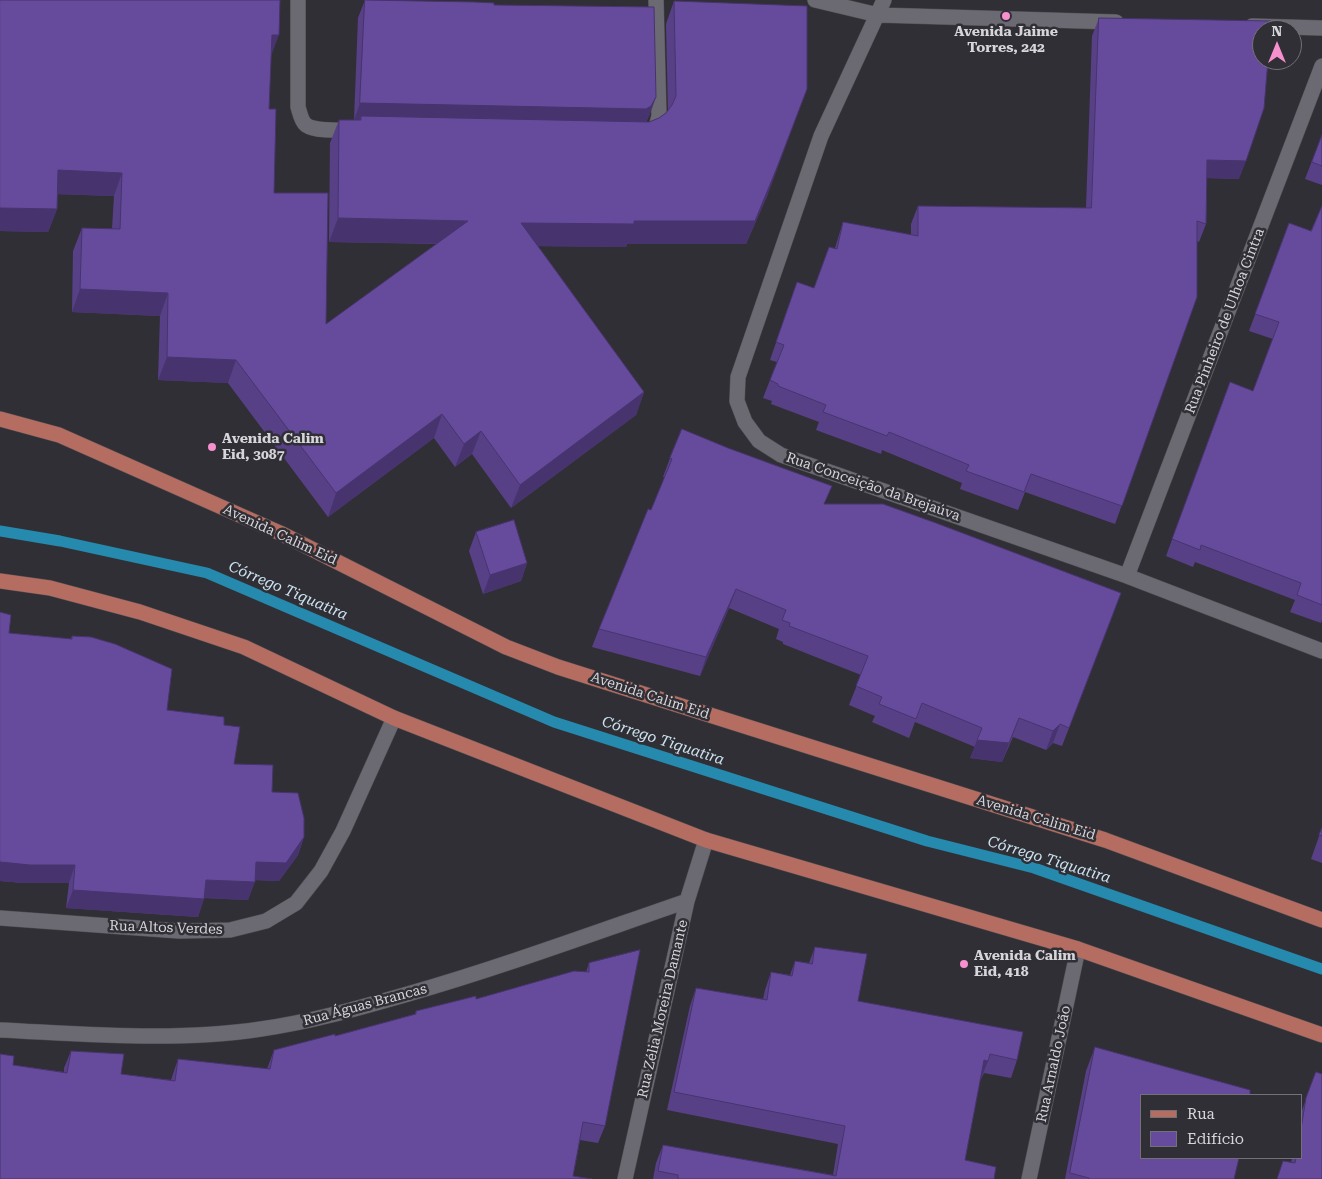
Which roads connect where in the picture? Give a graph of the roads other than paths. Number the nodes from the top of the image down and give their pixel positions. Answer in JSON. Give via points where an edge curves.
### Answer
{"nodes":[{"id":1,"x":298,"y":0,"type":"edge"},
{"id":2,"x":656,"y":0,"type":"edge"},
{"id":3,"x":815,"y":0,"type":"edge"},
{"id":4,"x":884,"y":0,"type":"edge"},
{"id":5,"x":878,"y":15,"type":"junction"},
{"id":6,"x":1134,"y":23,"type":"edge"},
{"id":7,"x":1233,"y":26,"type":"edge"},
{"id":8,"x":1322,"y":28,"type":"edge"},
{"id":9,"x":1322,"y":66,"type":"edge"},
{"id":10,"x":369,"y":130,"type":"edge"},
{"id":11,"x":628,"y":136,"type":"edge"},
{"id":12,"x":0,"y":419,"type":"edge"},
{"id":13,"x":1127,"y":576,"type":"junction"},
{"id":14,"x":0,"y":581,"type":"edge"},
{"id":15,"x":1322,"y":651,"type":"edge"},
{"id":16,"x":394,"y":718,"type":"junction"},
{"id":17,"x":706,"y":840,"type":"junction"},
{"id":18,"x":688,"y":901,"type":"junction"},
{"id":19,"x":0,"y":918,"type":"edge"},
{"id":20,"x":1322,"y":920,"type":"edge"},
{"id":21,"x":1078,"y":949,"type":"junction"},
{"id":22,"x":0,"y":1030,"type":"edge"},
{"id":23,"x":1322,"y":1035,"type":"edge"},
{"id":24,"x":625,"y":1179,"type":"edge"},
{"id":25,"x":1030,"y":1179,"type":"edge"}],
"edges":[{"from":1,"to":10,"type":"street","via":[[300,117],[306,126],[319,129]]},
{"from":2,"to":11,"type":"street","via":[[659,116],[650,133]]},
{"from":3,"to":5,"type":"street"},
{"from":4,"to":5,"type":"street","name":"Rua Conceição da Brejaúva"},
{"from":5,"to":6,"type":"street"},
{"from":5,"to":13,"type":"street","name":"Rua Conceição da Brejaúva","via":[[821,136],[738,377],[737,401],[745,422],[759,441],[780,455]]},
{"from":7,"to":8,"type":"street"},
{"from":9,"to":13,"type":"street","name":"Rua Pinheiro de Ulhoa Cintra"},
{"from":12,"to":20,"type":"main road","name":"Avenida Calim Eid","via":[[59,435],[280,533],[506,647],[558,667],[1105,840]]},
{"from":13,"to":15,"type":"street","name":"Rua Conceição da Brejaúva"},
{"from":14,"to":16,"type":"main road","via":[[50,588],[140,612],[244,647]]},
{"from":16,"to":17,"type":"main road"},
{"from":16,"to":19,"type":"street","name":"Rua Altos Verdes","via":[[343,831],[321,871],[296,904],[266,921],[230,930],[179,931]]},
{"from":17,"to":18,"type":"street","name":"Rua Zélia Moreira Damante"},
{"from":17,"to":21,"type":"main road"},
{"from":18,"to":22,"type":"street","name":"Rua Águas Brancas","via":[[457,980],[336,1015],[260,1030],[185,1036]]},
{"from":18,"to":24,"type":"street","name":"Rua Zélia Moreira Damante"},
{"from":21,"to":23,"type":"main road"},
{"from":21,"to":25,"type":"street","name":"Rua Arnaldo João"}]}
